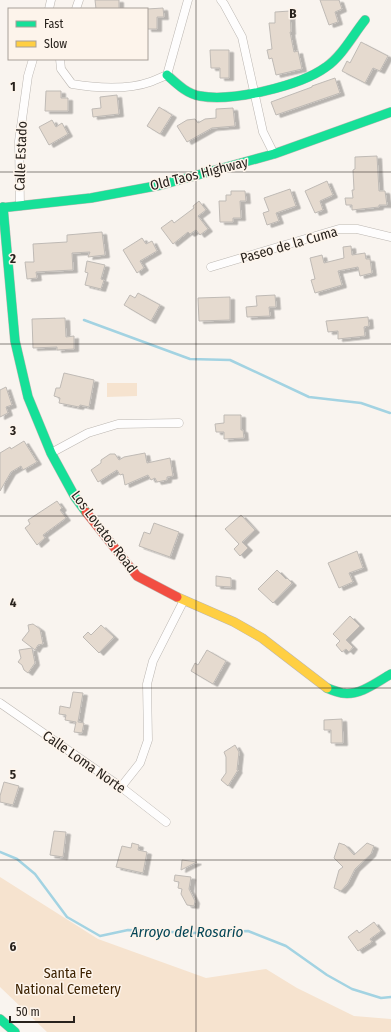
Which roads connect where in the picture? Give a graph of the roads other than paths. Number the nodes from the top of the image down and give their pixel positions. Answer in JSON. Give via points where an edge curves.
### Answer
{"nodes":[{"id":1,"x":188,"y":0,"type":"edge"},
{"id":2,"x":220,"y":0,"type":"edge"},
{"id":3,"x":365,"y":20,"type":"dead end"},
{"id":4,"x":33,"y":60,"type":"edge"},
{"id":5,"x":60,"y":60,"type":"edge"},
{"id":6,"x":167,"y":75,"type":"junction"},
{"id":7,"x":254,"y":93,"type":"junction"},
{"id":8,"x":390,"y":115,"type":"edge"},
{"id":9,"x":274,"y":154,"type":"junction"},
{"id":10,"x":20,"y":206,"type":"junction"},
{"id":11,"x":1,"y":208,"type":"edge"},
{"id":12,"x":391,"y":237,"type":"edge"},
{"id":13,"x":211,"y":267,"type":"dead end"},
{"id":14,"x":179,"y":423,"type":"dead end"},
{"id":15,"x":51,"y":452,"type":"junction"},
{"id":16,"x":184,"y":600,"type":"junction"},
{"id":17,"x":391,"y":674,"type":"edge"},
{"id":18,"x":0,"y":703,"type":"edge"},
{"id":19,"x":121,"y":787,"type":"junction"},
{"id":20,"x":166,"y":822,"type":"dead end"},
{"id":21,"x":0,"y":1019,"type":"edge"},
{"id":22,"x":15,"y":1032,"type":"edge"}],
"edges":[{"from":1,"to":6,"type":"street"},
{"from":2,"to":7,"type":"street","via":[[242,37]]},
{"from":3,"to":7,"type":"main road","via":[[326,68],[303,80]]},
{"from":4,"to":10,"type":"street","name":"Calle Estado","via":[[19,141]]},
{"from":5,"to":6,"type":"street","via":[[61,69],[72,84],[91,87],[127,87],[149,83]]},
{"from":6,"to":7,"type":"main road","via":[[179,86],[200,96]]},
{"from":7,"to":9,"type":"street","via":[[263,132]]},
{"from":8,"to":9,"type":"main road","name":"Old Taos Highway"},
{"from":9,"to":10,"type":"main road","name":"Old Taos Highway","via":[[161,185],[91,198]]},
{"from":10,"to":11,"type":"main road","name":"Old Taos Highway"},
{"from":11,"to":15,"type":"main road","name":"Los Lovatos Road","via":[[15,341],[28,397]]},
{"from":12,"to":13,"type":"street","name":"Paseo de la Cuma","via":[[357,228],[339,229]]},
{"from":14,"to":15,"type":"street","via":[[118,424],[88,433]]},
{"from":15,"to":16,"type":"main road","name":"Los Lovatos Road","via":[[75,497],[137,576]]},
{"from":16,"to":17,"type":"main road","name":"Los Lovatos Road","via":[[234,622],[262,638],[326,688],[351,693],[363,690]]},
{"from":16,"to":19,"type":"street","via":[[153,661],[147,684],[148,740],[140,762]]},
{"from":18,"to":19,"type":"street","name":"Calle Loma Norte"},
{"from":19,"to":20,"type":"street","name":"Calle Loma Norte"},
{"from":21,"to":22,"type":"main road"}]}
